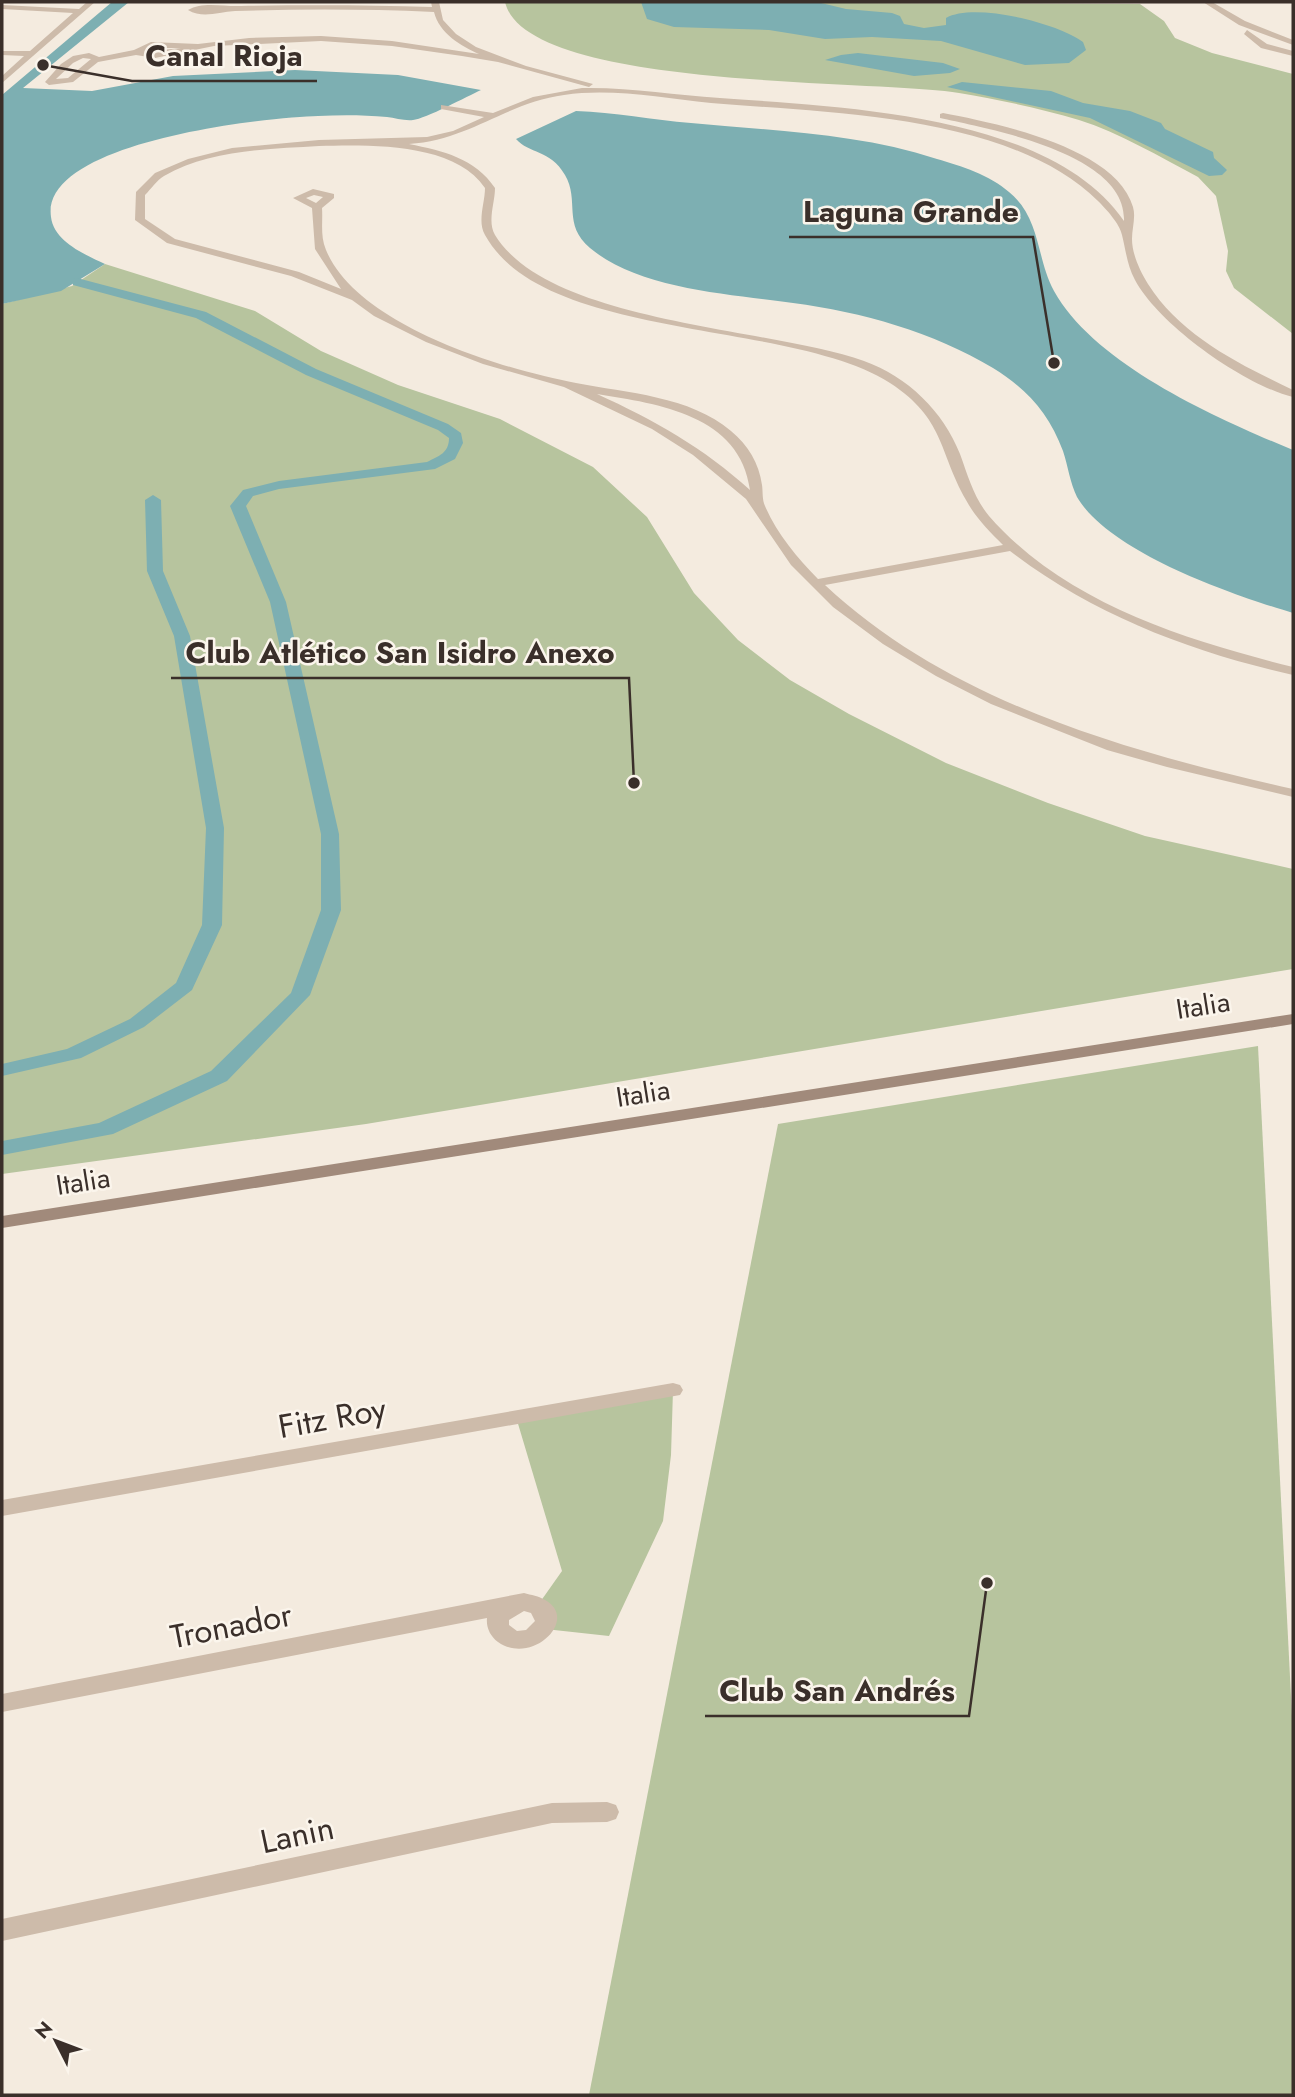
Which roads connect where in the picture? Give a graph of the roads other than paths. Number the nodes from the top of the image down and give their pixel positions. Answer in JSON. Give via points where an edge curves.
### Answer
{"nodes":[{"id":1,"x":90,"y":2,"type":"edge"},
{"id":2,"x":1207,"y":2,"type":"edge"},
{"id":3,"x":435,"y":6,"type":"edge"},
{"id":4,"x":2,"y":7,"type":"edge"},
{"id":5,"x":223,"y":9,"type":"dead end"},
{"id":6,"x":78,"y":11,"type":"junction"},
{"id":7,"x":1242,"y":23,"type":"junction"},
{"id":8,"x":1268,"y":34,"type":"junction"},
{"id":9,"x":1250,"y":36,"type":"junction"},
{"id":10,"x":1293,"y":43,"type":"edge"},
{"id":11,"x":467,"y":44,"type":"junction"},
{"id":12,"x":440,"y":48,"type":"junction"},
{"id":13,"x":2,"y":53,"type":"edge"},
{"id":14,"x":31,"y":54,"type":"junction"},
{"id":15,"x":1293,"y":54,"type":"edge"},
{"id":16,"x":95,"y":60,"type":"junction"},
{"id":17,"x":496,"y":60,"type":"junction"},
{"id":18,"x":527,"y":69,"type":"junction"},
{"id":19,"x":557,"y":77,"type":"junction"},
{"id":20,"x":2,"y":80,"type":"edge"},
{"id":21,"x":543,"y":83,"type":"junction"},
{"id":22,"x":593,"y":85,"type":"junction"},
{"id":23,"x":575,"y":91,"type":"junction"},
{"id":24,"x":626,"y":91,"type":"junction"},
{"id":25,"x":534,"y":98,"type":"junction"},
{"id":26,"x":796,"y":105,"type":"junction"},
{"id":27,"x":444,"y":107,"type":"dead end"},
{"id":28,"x":894,"y":110,"type":"junction"},
{"id":29,"x":492,"y":116,"type":"junction"},
{"id":30,"x":885,"y":116,"type":"junction"},
{"id":31,"x":455,"y":133,"type":"junction"},
{"id":32,"x":1037,"y":141,"type":"junction"},
{"id":33,"x":412,"y":145,"type":"junction"},
{"id":34,"x":1007,"y":146,"type":"junction"},
{"id":35,"x":445,"y":147,"type":"junction"},
{"id":36,"x":1017,"y":150,"type":"junction"},
{"id":37,"x":430,"y":152,"type":"junction"},
{"id":38,"x":454,"y":159,"type":"junction"},
{"id":39,"x":1122,"y":194,"type":"junction"},
{"id":40,"x":1097,"y":195,"type":"junction"},
{"id":41,"x":317,"y":207,"type":"dead end"},
{"id":42,"x":1126,"y":232,"type":"junction"},
{"id":43,"x":329,"y":264,"type":"junction"},
{"id":44,"x":295,"y":274,"type":"junction"},
{"id":45,"x":357,"y":299,"type":"junction"},
{"id":46,"x":568,"y":385,"type":"junction"},
{"id":47,"x":1293,"y":394,"type":"edge"},
{"id":48,"x":633,"y":396,"type":"junction"},
{"id":49,"x":613,"y":405,"type":"junction"},
{"id":50,"x":754,"y":469,"type":"junction"},
{"id":51,"x":725,"y":473,"type":"junction"},
{"id":52,"x":758,"y":505,"type":"junction"},
{"id":53,"x":1011,"y":547,"type":"junction"},
{"id":54,"x":814,"y":583,"type":"junction"},
{"id":55,"x":1293,"y":671,"type":"edge"},
{"id":56,"x":1293,"y":793,"type":"edge"},
{"id":57,"x":1293,"y":1019,"type":"edge"},
{"id":58,"x":2,"y":1222,"type":"edge"},
{"id":59,"x":673,"y":1390,"type":"dead end"},
{"id":60,"x":2,"y":1508,"type":"edge"},
{"id":61,"x":509,"y":1605,"type":"junction"},
{"id":62,"x":472,"y":1612,"type":"junction"},
{"id":63,"x":499,"y":1628,"type":"junction"},
{"id":64,"x":2,"y":1703,"type":"edge"},
{"id":65,"x":607,"y":1812,"type":"dead end"},
{"id":66,"x":2,"y":1930,"type":"edge"}],
"edges":[{"from":1,"to":6,"type":"street"},
{"from":2,"to":7,"type":"street"},
{"from":3,"to":5,"type":"street"},
{"from":3,"to":11,"type":"street","via":[[450,32]]},
{"from":4,"to":6,"type":"street"},
{"from":6,"to":14,"type":"street"},
{"from":7,"to":8,"type":"street"},
{"from":7,"to":9,"type":"street"},
{"from":8,"to":9,"type":"street"},
{"from":8,"to":10,"type":"street"},
{"from":9,"to":15,"type":"street","via":[[1264,46]]},
{"from":11,"to":12,"type":"street"},
{"from":11,"to":17,"type":"street"},
{"from":12,"to":16,"type":"street","via":[[314,40],[151,45]]},
{"from":12,"to":17,"type":"street"},
{"from":13,"to":14,"type":"street"},
{"from":14,"to":20,"type":"street"},
{"from":16,"to":16,"type":"street","via":[[92,55],[75,58],[49,82],[70,80]]},
{"from":17,"to":18,"type":"street"},
{"from":18,"to":19,"type":"street"},
{"from":18,"to":21,"type":"street"},
{"from":19,"to":21,"type":"street"},
{"from":19,"to":22,"type":"street"},
{"from":21,"to":23,"type":"street"},
{"from":21,"to":25,"type":"street"},
{"from":22,"to":23,"type":"street"},
{"from":22,"to":24,"type":"street"},
{"from":23,"to":24,"type":"street"},
{"from":23,"to":25,"type":"street"},
{"from":24,"to":26,"type":"street"},
{"from":25,"to":29,"type":"street"},
{"from":26,"to":28,"type":"street"},
{"from":26,"to":30,"type":"street"},
{"from":27,"to":29,"type":"street"},
{"from":28,"to":30,"type":"street","via":[[884,111]]},
{"from":28,"to":32,"type":"street","via":[[964,120]]},
{"from":29,"to":31,"type":"street"},
{"from":30,"to":34,"type":"street"},
{"from":31,"to":33,"type":"street"},
{"from":31,"to":35,"type":"street"},
{"from":32,"to":34,"type":"street","via":[[1010,140]]},
{"from":32,"to":36,"type":"street","via":[[1042,146],[1038,149]]},
{"from":32,"to":39,"type":"street","via":[[1091,166]]},
{"from":33,"to":35,"type":"street"},
{"from":33,"to":37,"type":"street"},
{"from":33,"to":44,"type":"street","via":[[294,142],[224,152],[159,177],[138,198],[140,220],[164,237]]},
{"from":34,"to":36,"type":"street"},
{"from":35,"to":37,"type":"street"},
{"from":35,"to":38,"type":"street"},
{"from":36,"to":40,"type":"street","via":[[1066,173]]},
{"from":37,"to":38,"type":"street"},
{"from":38,"to":53,"type":"street","via":[[487,182],[491,193],[485,220],[495,244],[506,257],[544,282],[621,311],[762,340],[835,364],[876,383],[939,426],[968,497]]},
{"from":39,"to":40,"type":"street"},
{"from":39,"to":42,"type":"street","via":[[1131,212]]},
{"from":40,"to":42,"type":"street"},
{"from":41,"to":43,"type":"street","via":[[317,236]]},
{"from":42,"to":47,"type":"street","via":[[1132,265],[1171,318],[1209,349]]},
{"from":43,"to":44,"type":"street"},
{"from":43,"to":45,"type":"street"},
{"from":44,"to":45,"type":"street"},
{"from":45,"to":46,"type":"street","via":[[441,344]]},
{"from":46,"to":48,"type":"street"},
{"from":46,"to":49,"type":"street"},
{"from":48,"to":49,"type":"street","via":[[617,398]]},
{"from":48,"to":50,"type":"street","via":[[682,409],[721,429],[743,449]]},
{"from":49,"to":51,"type":"street","via":[[666,431]]},
{"from":50,"to":51,"type":"street"},
{"from":50,"to":52,"type":"street"},
{"from":51,"to":52,"type":"street"},
{"from":52,"to":54,"type":"street","via":[[782,545]]},
{"from":53,"to":54,"type":"street"},
{"from":53,"to":55,"type":"street","via":[[1075,590],[1147,624]]},
{"from":54,"to":56,"type":"street","via":[[893,645],[1013,708],[1183,768]]},
{"from":57,"to":58,"type":"street","name":"Italia"},
{"from":59,"to":60,"type":"street","name":"Fitz Roy"},
{"from":61,"to":62,"type":"street","name":"Tronador"},
{"from":61,"to":63,"type":"street","via":[[499,1615]]},
{"from":61,"to":63,"type":"street","name":"Tronador","via":[[538,1605],[546,1616],[545,1629],[533,1638],[517,1640]]},
{"from":62,"to":63,"type":"street","name":"Tronador"},
{"from":62,"to":64,"type":"street","name":"Tronador"},
{"from":65,"to":66,"type":"street","name":"Lanin","via":[[552,1813]]}]}
